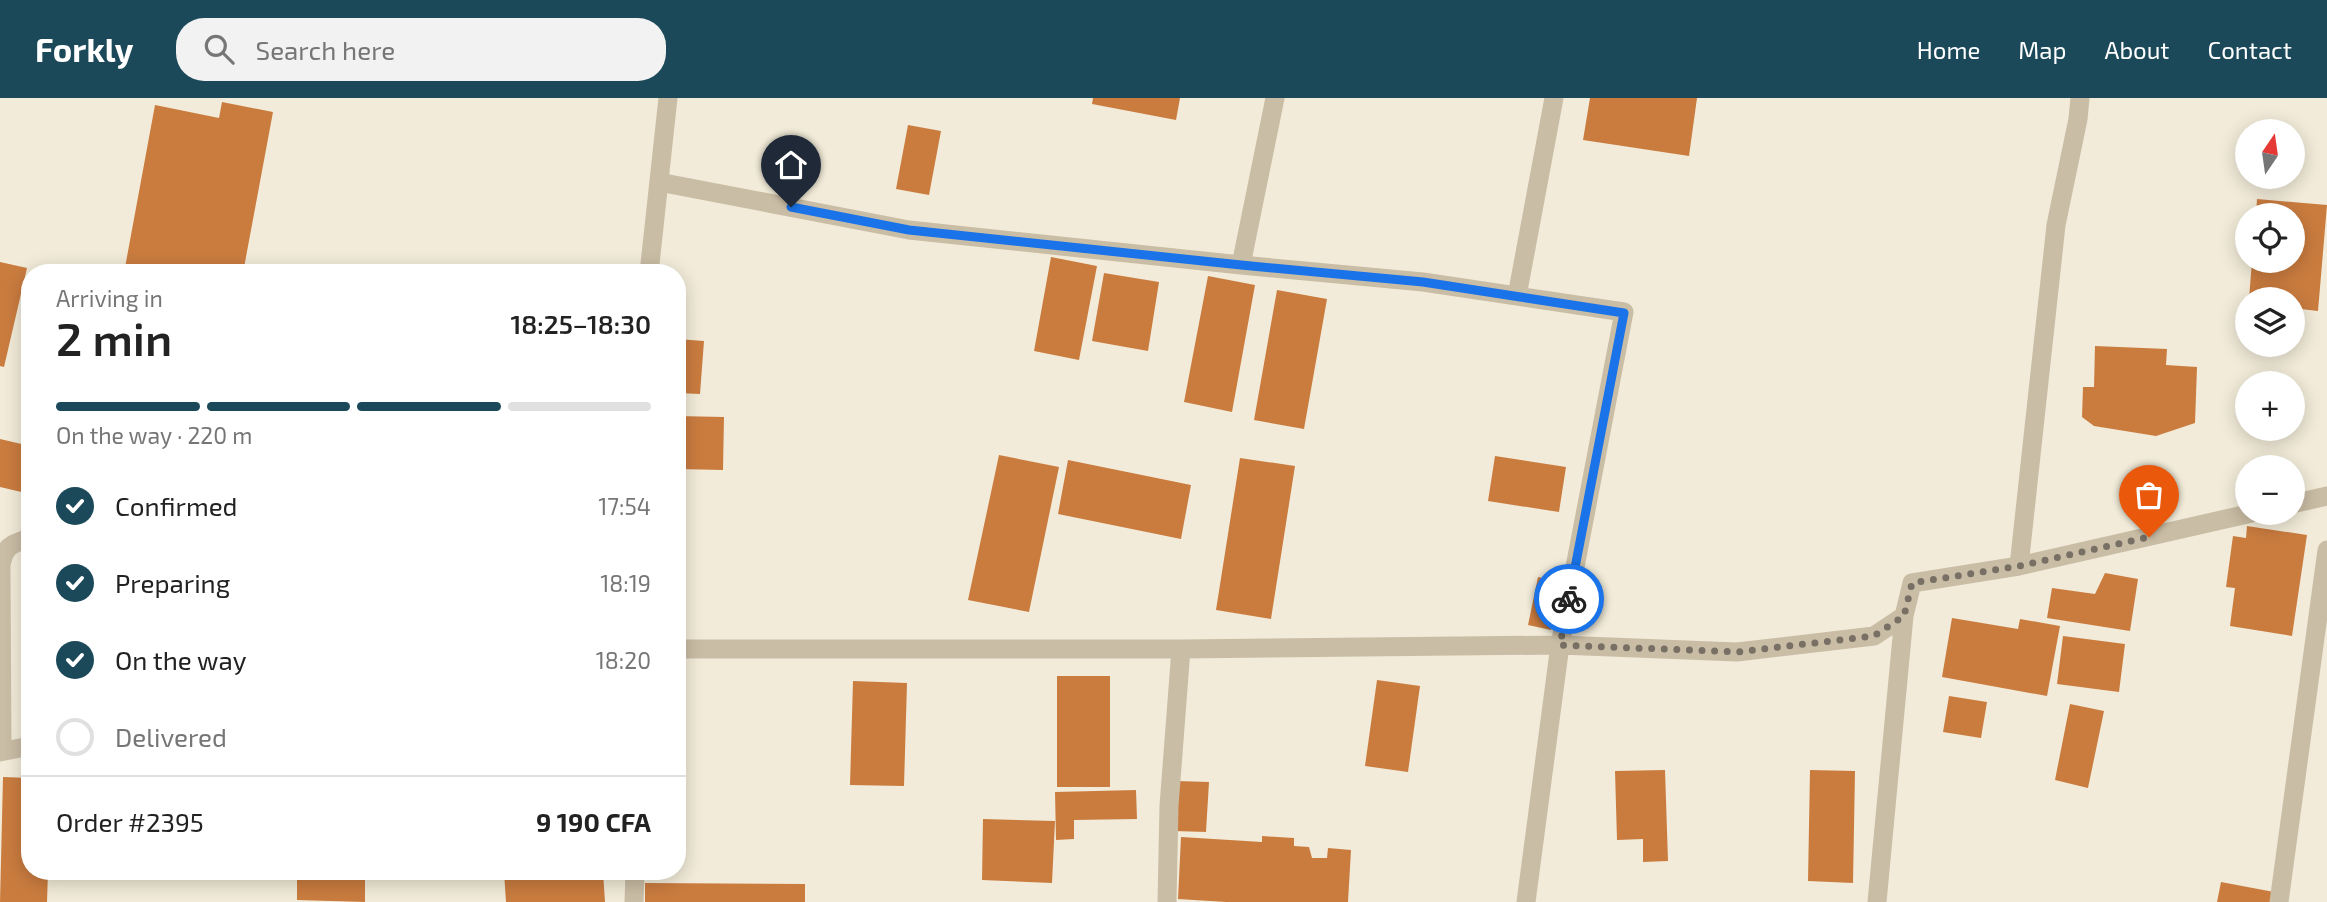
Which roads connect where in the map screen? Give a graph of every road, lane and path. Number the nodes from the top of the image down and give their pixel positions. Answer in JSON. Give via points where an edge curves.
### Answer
{"nodes":[{"id":1,"x":668,"y":98,"type":"edge"},
{"id":2,"x":1275,"y":98,"type":"edge"},
{"id":3,"x":1554,"y":98,"type":"edge"},
{"id":4,"x":2080,"y":98,"type":"edge"},
{"id":5,"x":659,"y":182,"type":"junction"},
{"id":6,"x":650,"y":264,"type":"edge"},
{"id":7,"x":1241,"y":265,"type":"junction"},
{"id":8,"x":1517,"y":296,"type":"junction"},
{"id":9,"x":2327,"y":496,"type":"edge"},
{"id":10,"x":2305,"y":501,"type":"edge"},
{"id":11,"x":2235,"y":517,"type":"edge"},
{"id":12,"x":21,"y":541,"type":"edge"},
{"id":13,"x":2327,"y":550,"type":"edge"},
{"id":14,"x":2019,"y":566,"type":"junction"},
{"id":15,"x":1904,"y":616,"type":"junction"},
{"id":16,"x":1560,"y":645,"type":"junction"},
{"id":17,"x":686,"y":649,"type":"edge"},
{"id":18,"x":1181,"y":649,"type":"junction"},
{"id":19,"x":21,"y":748,"type":"edge"},
{"id":20,"x":1,"y":752,"type":"edge"},
{"id":21,"x":635,"y":880,"type":"edge"},
{"id":22,"x":634,"y":902,"type":"edge"},
{"id":23,"x":1167,"y":902,"type":"edge"},
{"id":24,"x":1526,"y":902,"type":"edge"},
{"id":25,"x":1877,"y":902,"type":"edge"},
{"id":26,"x":2279,"y":902,"type":"edge"}],
"edges":[{"from":1,"to":5,"type":"street"},
{"from":2,"to":7,"type":"street"},
{"from":3,"to":8,"type":"street"},
{"from":4,"to":14,"type":"street","via":[[2056,225]]},
{"from":5,"to":6,"type":"street"},
{"from":5,"to":7,"type":"street","via":[[909,230]]},
{"from":7,"to":8,"type":"street"},
{"from":8,"to":16,"type":"street","via":[[1624,313]]},
{"from":9,"to":10,"type":"street"},
{"from":11,"to":14,"type":"street"},
{"from":12,"to":20,"type":"street","via":[[4,553],[1,565]]},
{"from":13,"to":26,"type":"street"},
{"from":14,"to":15,"type":"street","via":[[1912,583]]},
{"from":15,"to":16,"type":"street","via":[[1874,636],[1737,652]]},
{"from":15,"to":25,"type":"street"},
{"from":16,"to":18,"type":"street"},
{"from":16,"to":24,"type":"street"},
{"from":17,"to":18,"type":"street"},
{"from":18,"to":23,"type":"street"},
{"from":19,"to":20,"type":"street"},
{"from":21,"to":22,"type":"street"}]}
